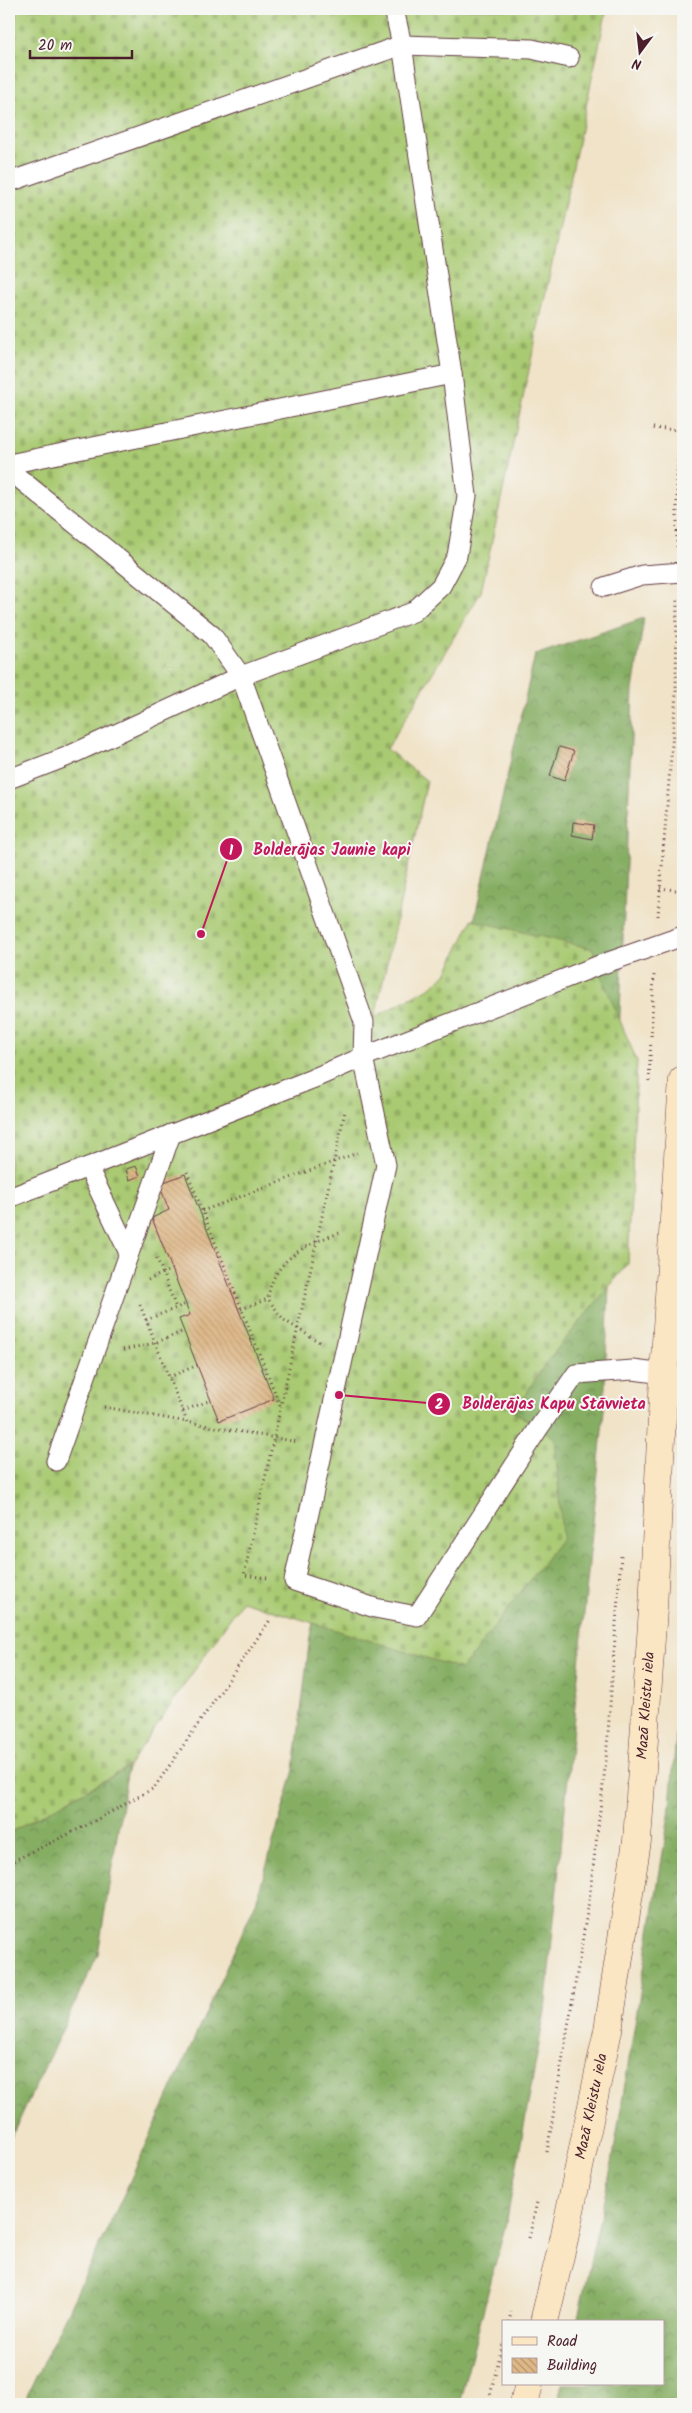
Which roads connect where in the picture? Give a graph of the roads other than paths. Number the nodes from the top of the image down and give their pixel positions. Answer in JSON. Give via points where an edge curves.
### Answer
{"nodes":[{"id":1,"x":394,"y":9,"type":"edge"},
{"id":2,"x":402,"y":45,"type":"junction"},
{"id":3,"x":569,"y":58,"type":"dead end"},
{"id":4,"x":9,"y":182,"type":"edge"},
{"id":5,"x":452,"y":374,"type":"junction"},
{"id":6,"x":9,"y":464,"type":"edge"},
{"id":7,"x":9,"y":470,"type":"edge"},
{"id":8,"x":680,"y":572,"type":"edge"},
{"id":9,"x":604,"y":587,"type":"dead end"},
{"id":10,"x":242,"y":676,"type":"junction"},
{"id":11,"x":9,"y":779,"type":"edge"},
{"id":12,"x":683,"y":936,"type":"edge"},
{"id":13,"x":363,"y":1057,"type":"junction"},
{"id":14,"x":683,"y":1080,"type":"edge"},
{"id":15,"x":172,"y":1134,"type":"junction"},
{"id":16,"x":88,"y":1167,"type":"junction"},
{"id":17,"x":9,"y":1198,"type":"edge"},
{"id":18,"x":126,"y":1259,"type":"junction"},
{"id":19,"x":664,"y":1374,"type":"junction"},
{"id":20,"x":56,"y":1461,"type":"dead end"},
{"id":21,"x":544,"y":2320,"type":"edge"},
{"id":22,"x":528,"y":2386,"type":"edge"},
{"id":23,"x":524,"y":2404,"type":"edge"}],
"edges":[{"from":1,"to":2,"type":"lane"},
{"from":2,"to":3,"type":"lane","via":[[532,49]]},
{"from":2,"to":4,"type":"lane"},
{"from":2,"to":5,"type":"lane"},
{"from":5,"to":6,"type":"lane"},
{"from":5,"to":10,"type":"lane","via":[[467,496],[457,556],[441,586],[413,612]]},
{"from":7,"to":10,"type":"lane","via":[[212,635]]},
{"from":8,"to":9,"type":"lane","via":[[642,575]]},
{"from":10,"to":11,"type":"lane","via":[[66,757]]},
{"from":10,"to":13,"type":"lane","via":[[364,1022]]},
{"from":12,"to":13,"type":"lane"},
{"from":13,"to":15,"type":"lane"},
{"from":13,"to":19,"type":"lane","via":[[386,1165],[294,1581],[358,1604],[417,1616],[576,1374],[633,1370]]},
{"from":14,"to":19,"type":"main road","name":"Mazā Kleistu iela"},
{"from":15,"to":16,"type":"lane"},
{"from":15,"to":18,"type":"lane"},
{"from":16,"to":17,"type":"lane"},
{"from":16,"to":18,"type":"lane"},
{"from":18,"to":20,"type":"lane"},
{"from":19,"to":21,"type":"main road","name":"Mazā Kleistu iela","via":[[653,1609],[637,1841],[608,2030]]},
{"from":22,"to":23,"type":"main road"}]}
